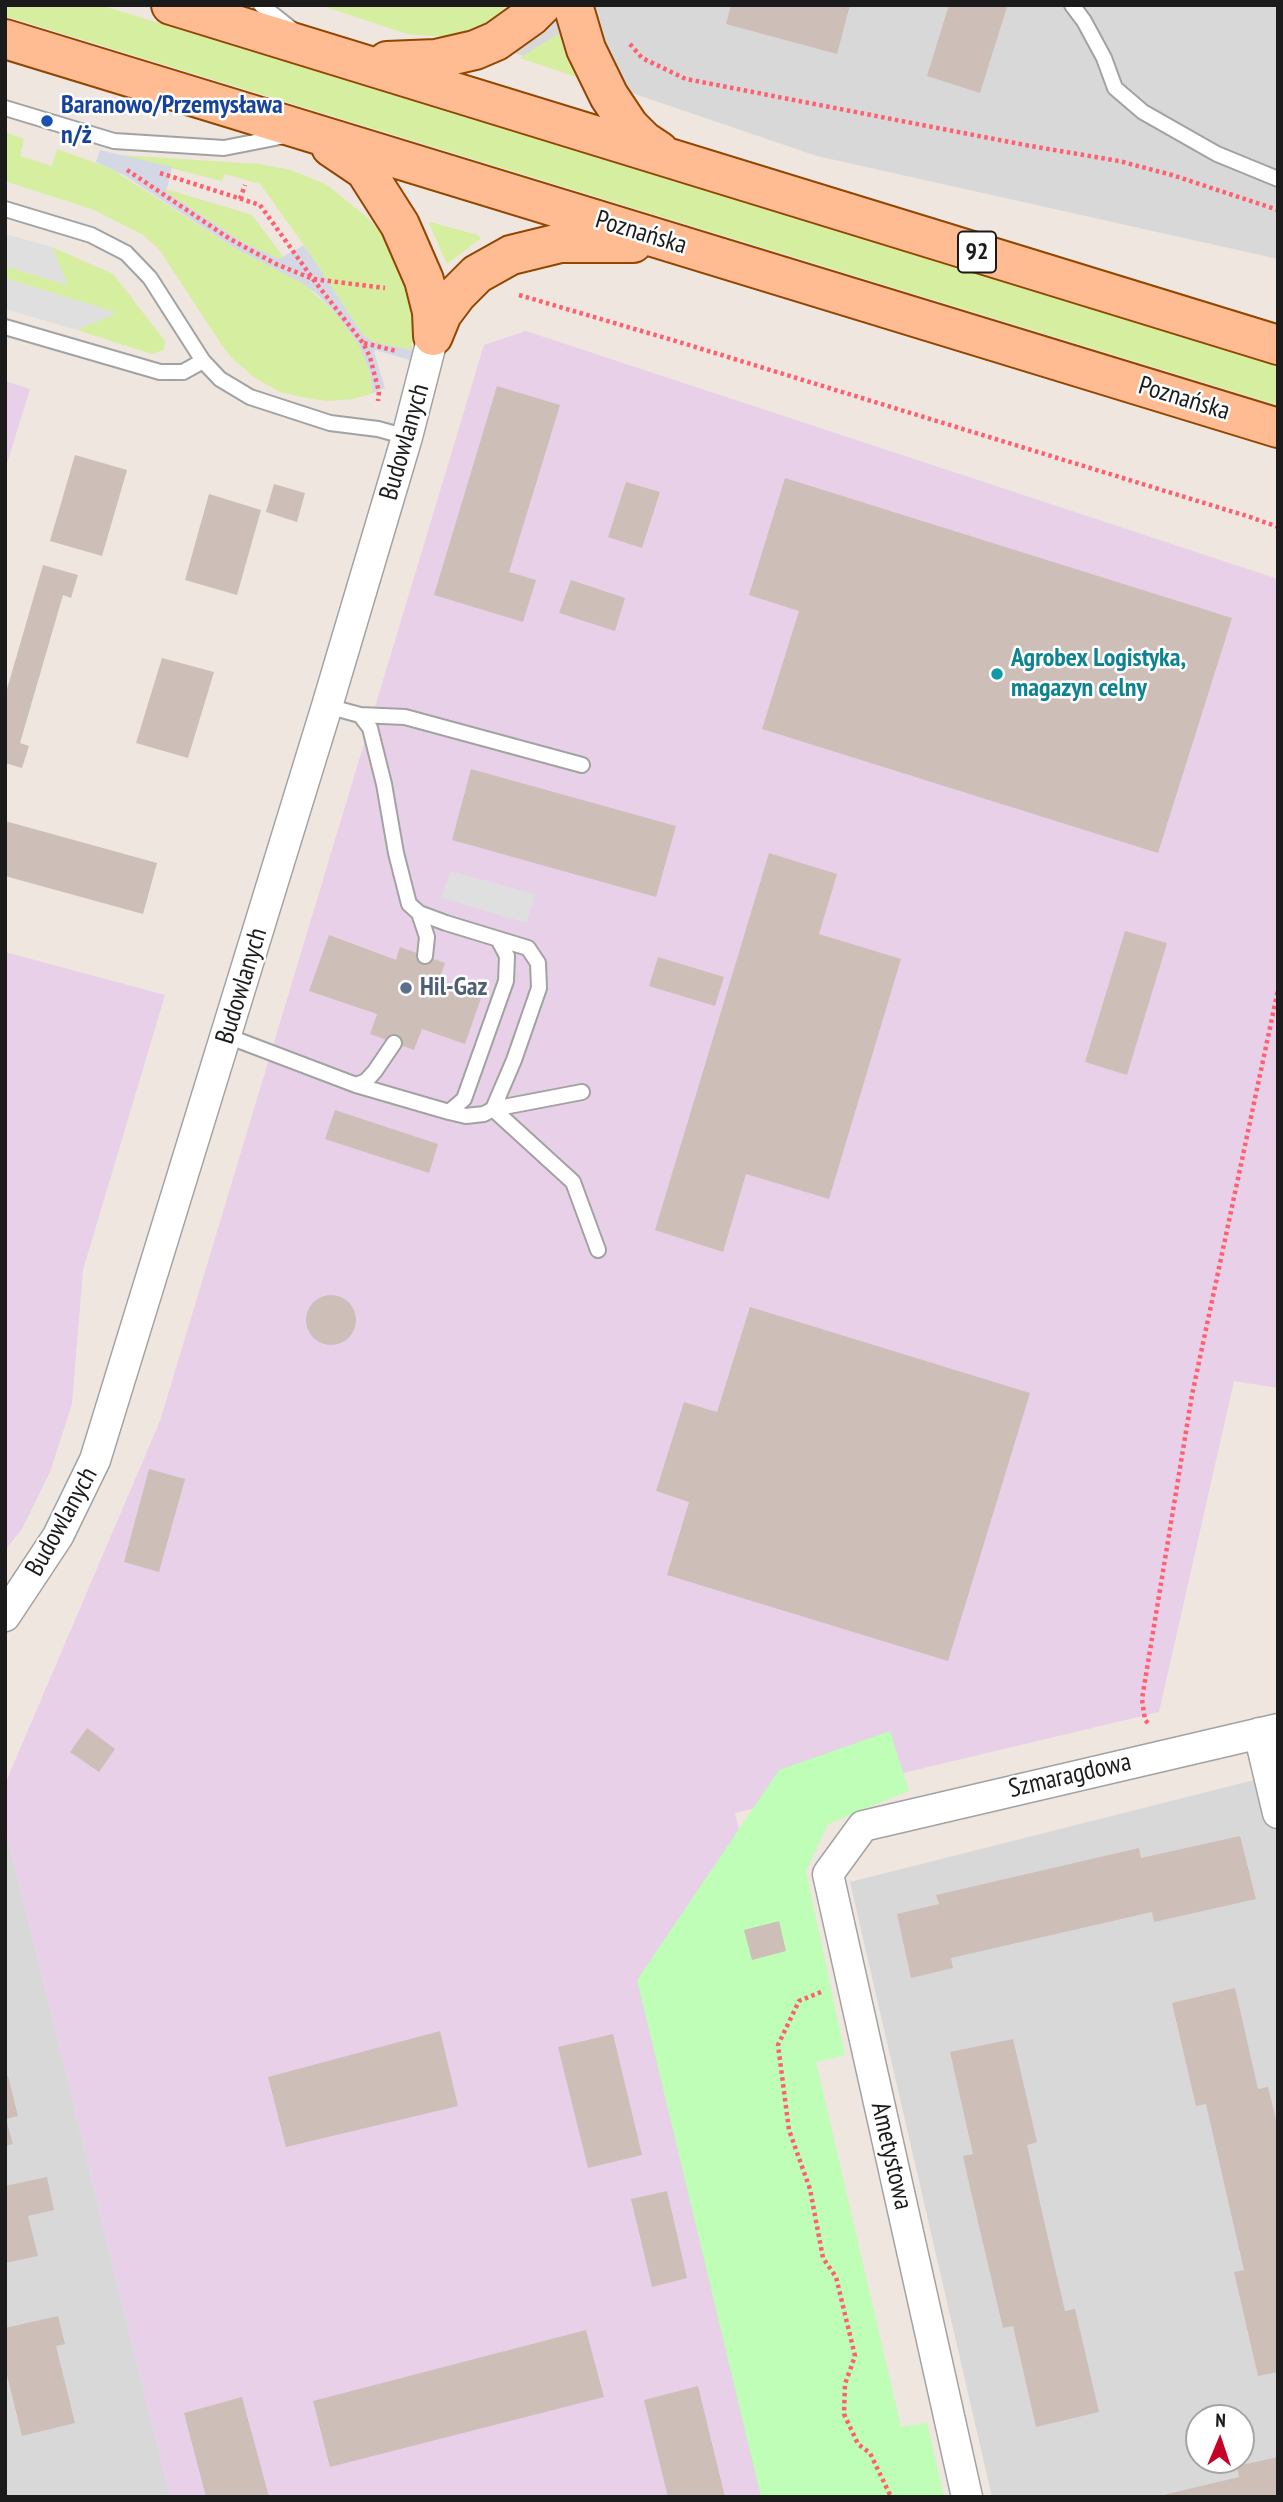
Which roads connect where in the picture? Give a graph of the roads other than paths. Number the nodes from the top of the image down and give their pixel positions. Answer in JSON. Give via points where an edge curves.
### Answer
{"nodes":[{"id":1,"x":171,"y":5,"type":"edge"},
{"id":2,"x":261,"y":5,"type":"edge"},
{"id":3,"x":542,"y":5,"type":"edge"},
{"id":4,"x":573,"y":5,"type":"edge"},
{"id":5,"x":1072,"y":5,"type":"edge"},
{"id":6,"x":5,"y":39,"type":"edge"},
{"id":7,"x":326,"y":52,"type":"junction"},
{"id":8,"x":5,"y":108,"type":"edge"},
{"id":9,"x":310,"y":131,"type":"junction"},
{"id":10,"x":676,"y":159,"type":"junction"},
{"id":11,"x":1278,"y":178,"type":"edge"},
{"id":12,"x":5,"y":209,"type":"edge"},
{"id":13,"x":712,"y":255,"type":"junction"},
{"id":14,"x":5,"y":327,"type":"edge"},
{"id":15,"x":433,"y":336,"type":"junction"},
{"id":16,"x":1278,"y":345,"type":"edge"},
{"id":17,"x":203,"y":361,"type":"junction"},
{"id":18,"x":1268,"y":428,"type":"edge"},
{"id":19,"x":407,"y":438,"type":"junction"},
{"id":20,"x":327,"y":706,"type":"junction"},
{"id":21,"x":360,"y":715,"type":"junction"},
{"id":22,"x":582,"y":765,"type":"dead end"},
{"id":23,"x":419,"y":913,"type":"junction"},
{"id":24,"x":498,"y":939,"type":"junction"},
{"id":25,"x":425,"y":956,"type":"dead end"},
{"id":26,"x":227,"y":1036,"type":"junction"},
{"id":27,"x":394,"y":1043,"type":"dead end"},
{"id":28,"x":356,"y":1086,"type":"junction"},
{"id":29,"x":582,"y":1092,"type":"dead end"},
{"id":30,"x":493,"y":1109,"type":"junction"},
{"id":31,"x":449,"y":1112,"type":"junction"},
{"id":32,"x":598,"y":1250,"type":"dead end"},
{"id":33,"x":5,"y":1616,"type":"edge"},
{"id":34,"x":1268,"y":1731,"type":"edge"},
{"id":35,"x":1278,"y":1813,"type":"edge"},
{"id":36,"x":863,"y":1826,"type":"joint"},
{"id":37,"x":967,"y":2497,"type":"edge"}],
"edges":[{"from":1,"to":7,"type":"main road","number":"92"},
{"from":2,"to":7,"type":"lane"},
{"from":3,"to":7,"type":"main road","via":[[496,41],[449,57],[400,62]]},
{"from":4,"to":10,"type":"main road","via":[[589,56],[629,126],[644,141]]},
{"from":5,"to":11,"type":"lane","via":[[1099,49],[1115,88],[1143,112],[1217,154]]},
{"from":6,"to":9,"type":"main road","name":"Poznańska"},
{"from":7,"to":10,"type":"main road","number":"92"},
{"from":8,"to":9,"type":"lane","via":[[114,141],[224,148]]},
{"from":9,"to":13,"type":"main road","name":"Poznańska"},
{"from":9,"to":15,"type":"main road","via":[[365,170],[388,204],[424,280]]},
{"from":10,"to":16,"type":"main road","number":"92"},
{"from":12,"to":17,"type":"lane","via":[[91,235],[126,253],[150,278]]},
{"from":13,"to":15,"type":"main road","via":[[626,242],[561,243],[526,250],[468,282],[449,303]]},
{"from":13,"to":18,"type":"main road","name":"Poznańska"},
{"from":14,"to":17,"type":"lane","via":[[160,372],[183,372]]},
{"from":15,"to":19,"type":"street","name":"Budowlanych"},
{"from":17,"to":19,"type":"lane","via":[[220,379],[250,397],[330,423]]},
{"from":19,"to":20,"type":"street","name":"Budowlanych"},
{"from":20,"to":21,"type":"lane"},
{"from":20,"to":26,"type":"street","name":"Budowlanych"},
{"from":21,"to":22,"type":"lane","via":[[405,717]]},
{"from":21,"to":23,"type":"lane","via":[[370,727],[405,894]]},
{"from":23,"to":24,"type":"lane"},
{"from":23,"to":25,"type":"lane","via":[[427,937]]},
{"from":24,"to":30,"type":"lane","via":[[528,948],[540,974],[514,1060]]},
{"from":24,"to":31,"type":"lane","via":[[507,956],[506,981],[464,1100]]},
{"from":26,"to":28,"type":"lane"},
{"from":26,"to":33,"type":"street","name":"Budowlanych","via":[[95,1460],[58,1536]]},
{"from":27,"to":28,"type":"lane","via":[[375,1071]]},
{"from":28,"to":31,"type":"lane"},
{"from":29,"to":30,"type":"lane"},
{"from":30,"to":31,"type":"lane","via":[[484,1114]]},
{"from":30,"to":32,"type":"lane","via":[[573,1182]]},
{"from":34,"to":35,"type":"street"},
{"from":34,"to":36,"type":"street","name":"Szmaragdowa"},
{"from":36,"to":37,"type":"street","name":"Ametystowa","via":[[828,1874]]}]}
